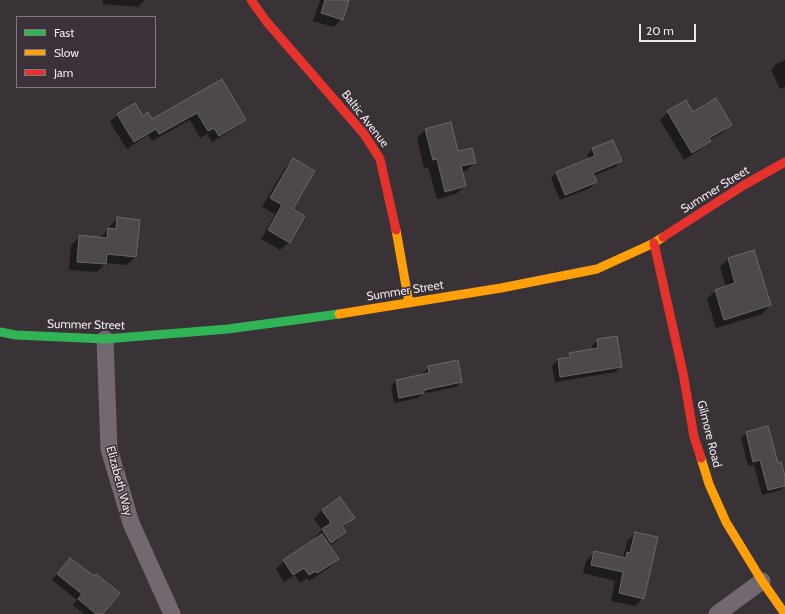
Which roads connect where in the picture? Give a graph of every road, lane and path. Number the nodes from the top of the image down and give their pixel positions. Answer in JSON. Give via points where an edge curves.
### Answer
{"nodes":[{"id":1,"x":251,"y":0,"type":"edge"},
{"id":2,"x":785,"y":162,"type":"edge"},
{"id":3,"x":654,"y":242,"type":"junction"},
{"id":4,"x":409,"y":303,"type":"junction"},
{"id":5,"x":0,"y":332,"type":"edge"},
{"id":6,"x":105,"y":339,"type":"junction"},
{"id":7,"x":762,"y":580,"type":"junction"},
{"id":8,"x":172,"y":614,"type":"edge"},
{"id":9,"x":717,"y":614,"type":"edge"},
{"id":10,"x":785,"y":614,"type":"edge"}],
"edges":[{"from":1,"to":4,"type":"street","name":"Baltic Avenue","via":[[266,21],[364,134],[380,159]]},
{"from":2,"to":3,"type":"street","name":"Summer Street","via":[[744,184]]},
{"from":3,"to":4,"type":"street","name":"Summer Street","via":[[597,268],[501,288]]},
{"from":3,"to":7,"type":"street","name":"Gilmore Road","via":[[683,373],[694,437],[709,484],[726,522]]},
{"from":4,"to":6,"type":"street","name":"Summer Street","via":[[228,330]]},
{"from":5,"to":6,"type":"street","name":"Summer Street"},
{"from":6,"to":8,"type":"street","name":"Elizabeth Way","via":[[109,449],[131,523]]},
{"from":7,"to":9,"type":"street"},
{"from":7,"to":10,"type":"street","name":"Gilmore Road"}]}
